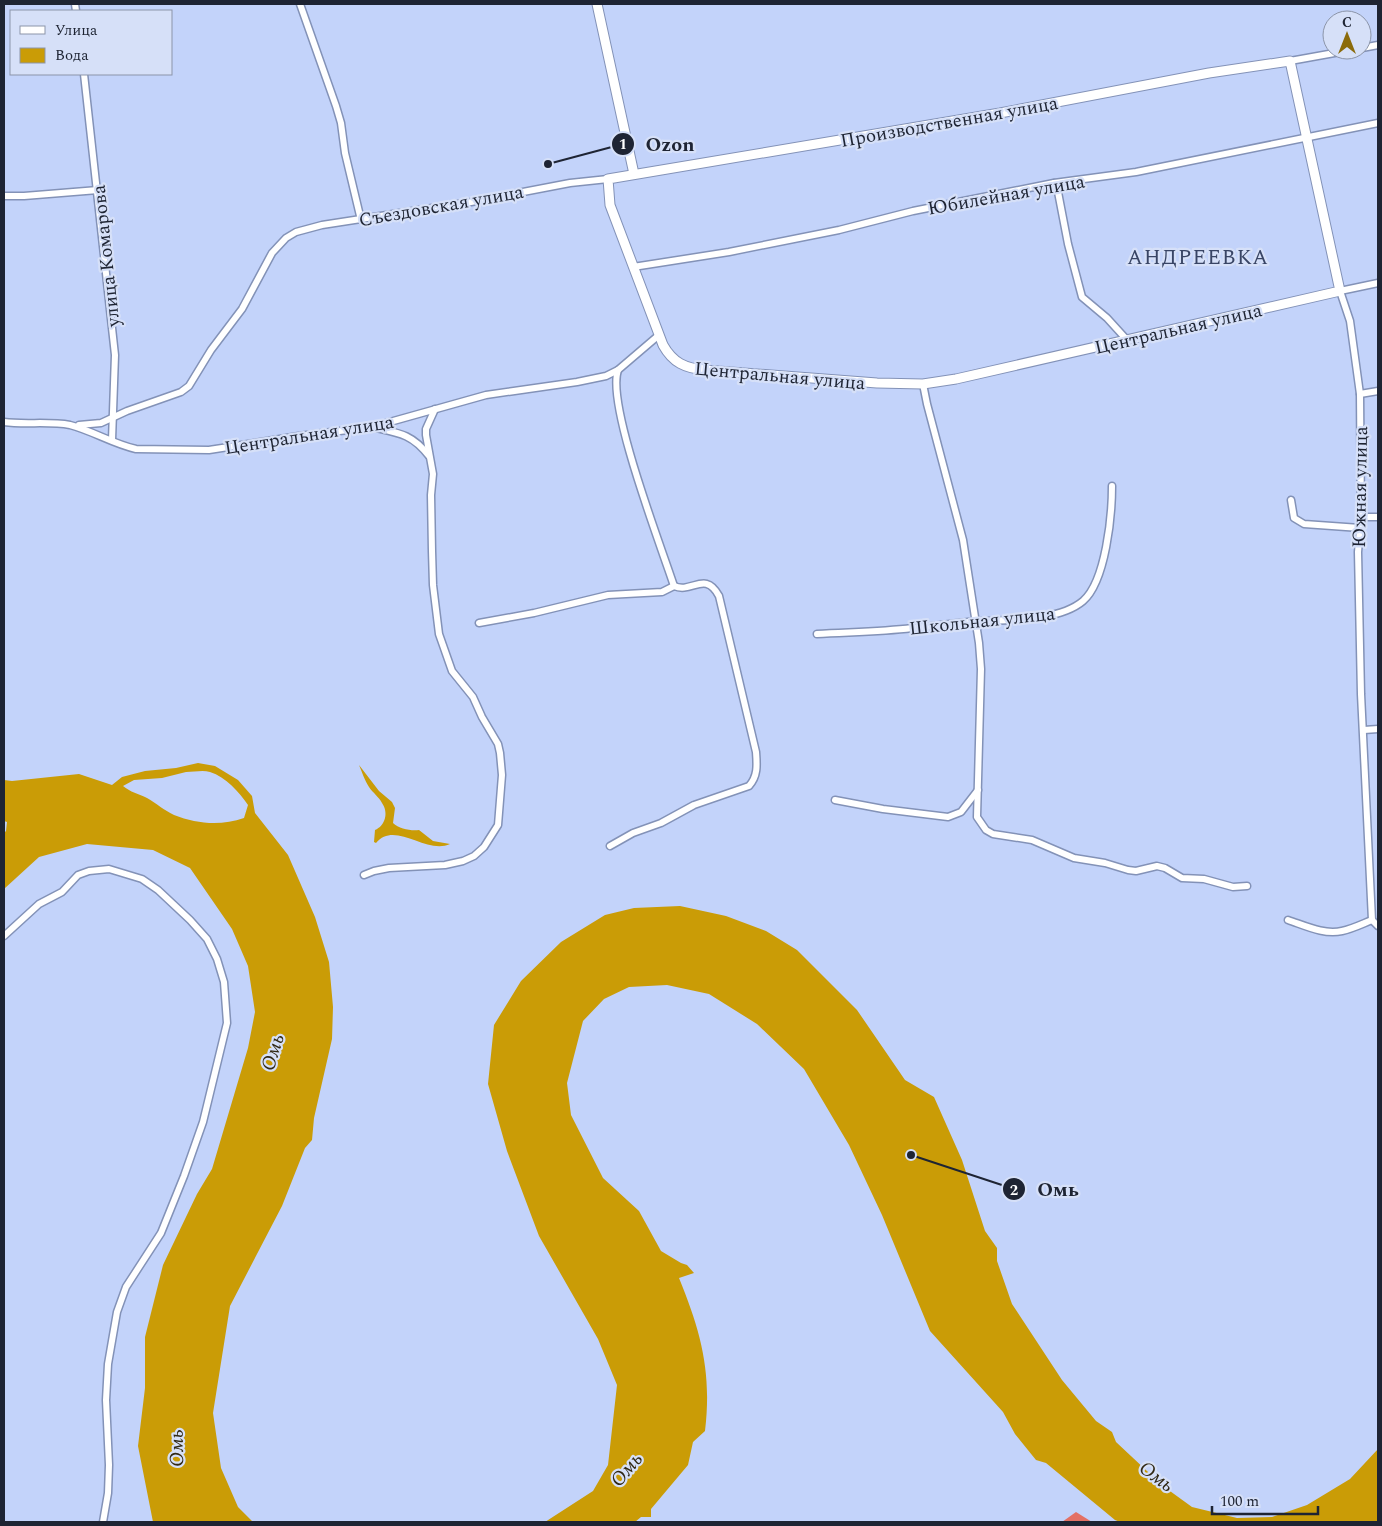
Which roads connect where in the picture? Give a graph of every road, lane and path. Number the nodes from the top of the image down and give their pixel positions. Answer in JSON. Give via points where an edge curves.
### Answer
{"nodes":[{"id":1,"x":300,"y":4,"type":"edge"},
{"id":2,"x":597,"y":4,"type":"edge"},
{"id":3,"x":1322,"y":55,"type":"edge"},
{"id":4,"x":1290,"y":61,"type":"junction"},
{"id":5,"x":84,"y":75,"type":"edge"},
{"id":6,"x":1378,"y":123,"type":"edge"},
{"id":7,"x":1306,"y":138,"type":"junction"},
{"id":8,"x":634,"y":174,"type":"junction"},
{"id":9,"x":608,"y":179,"type":"junction"},
{"id":10,"x":1054,"y":183,"type":"junction"},
{"id":11,"x":98,"y":190,"type":"junction"},
{"id":12,"x":4,"y":196,"type":"edge"},
{"id":13,"x":361,"y":220,"type":"junction"},
{"id":14,"x":633,"y":267,"type":"junction"},
{"id":15,"x":1378,"y":283,"type":"edge"},
{"id":16,"x":1340,"y":291,"type":"junction"},
{"id":17,"x":659,"y":334,"type":"junction"},
{"id":18,"x":1127,"y":340,"type":"junction"},
{"id":19,"x":618,"y":370,"type":"junction"},
{"id":20,"x":923,"y":384,"type":"junction"},
{"id":21,"x":1378,"y":391,"type":"edge"},
{"id":22,"x":1360,"y":394,"type":"junction"},
{"id":23,"x":435,"y":409,"type":"junction"},
{"id":24,"x":113,"y":417,"type":"junction"},
{"id":25,"x":4,"y":422,"type":"edge"},
{"id":26,"x":68,"y":425,"type":"junction"},
{"id":27,"x":372,"y":427,"type":"junction"},
{"id":28,"x":112,"y":440,"type":"junction"},
{"id":29,"x":432,"y":459,"type":"junction"},
{"id":30,"x":1112,"y":486,"type":"dead end"},
{"id":31,"x":1291,"y":500,"type":"dead end"},
{"id":32,"x":1361,"y":517,"type":"junction"},
{"id":33,"x":1378,"y":517,"type":"edge"},
{"id":34,"x":1360,"y":528,"type":"junction"},
{"id":35,"x":674,"y":586,"type":"junction"},
{"id":36,"x":975,"y":621,"type":"junction"},
{"id":37,"x":479,"y":623,"type":"dead end"},
{"id":38,"x":817,"y":634,"type":"dead end"},
{"id":39,"x":1378,"y":729,"type":"edge"},
{"id":40,"x":1364,"y":730,"type":"junction"},
{"id":41,"x":978,"y":789,"type":"junction"},
{"id":42,"x":836,"y":800,"type":"dead end"},
{"id":43,"x":610,"y":846,"type":"dead end"},
{"id":44,"x":364,"y":875,"type":"dead end"},
{"id":45,"x":1247,"y":886,"type":"dead end"},
{"id":46,"x":1288,"y":920,"type":"dead end"},
{"id":47,"x":1372,"y":920,"type":"junction"},
{"id":48,"x":1378,"y":926,"type":"edge"},
{"id":49,"x":4,"y":936,"type":"edge"},
{"id":50,"x":103,"y":1522,"type":"edge"}],
"edges":[{"from":1,"to":13,"type":"street","via":[[336,106]]},
{"from":2,"to":8,"type":"street"},
{"from":3,"to":4,"type":"street"},
{"from":4,"to":7,"type":"street","name":"Южная улица"},
{"from":4,"to":8,"type":"street","name":"Производственная улица"},
{"from":5,"to":11,"type":"street","name":"улица Комарова"},
{"from":6,"to":7,"type":"street","name":"Юбилейная улица"},
{"from":7,"to":10,"type":"street","name":"Юбилейная улица","via":[[1136,172]]},
{"from":7,"to":16,"type":"street","name":"Южная улица"},
{"from":8,"to":9,"type":"street","name":"Производственная улица"},
{"from":9,"to":13,"type":"street","name":"Съездовская улица"},
{"from":9,"to":14,"type":"street","via":[[610,205]]},
{"from":10,"to":14,"type":"street","name":"Юбилейная улица","via":[[913,211],[823,234]]},
{"from":10,"to":18,"type":"street","via":[[1082,297]]},
{"from":11,"to":12,"type":"street"},
{"from":11,"to":24,"type":"street","name":"улица Комарова","via":[[116,356]]},
{"from":13,"to":24,"type":"street","name":"Съездовская улица","via":[[309,227],[279,245],[242,309],[189,386],[181,392]]},
{"from":14,"to":17,"type":"street"},
{"from":15,"to":16,"type":"street","name":"Центральная улица"},
{"from":16,"to":18,"type":"street","name":"Центральная улица"},
{"from":16,"to":22,"type":"street","name":"Южная улица","via":[[1350,321]]},
{"from":17,"to":19,"type":"street","name":"Центральная улица"},
{"from":17,"to":20,"type":"street","name":"Центральная улица","via":[[673,360],[690,368]]},
{"from":18,"to":20,"type":"street","name":"Центральная улица"},
{"from":19,"to":23,"type":"street","name":"Центральная улица","via":[[577,382],[486,394]]},
{"from":19,"to":35,"type":"street","via":[[616,391],[631,457]]},
{"from":20,"to":36,"type":"street","via":[[963,540]]},
{"from":21,"to":22,"type":"street"},
{"from":22,"to":32,"type":"street","name":"Южная улица"},
{"from":23,"to":27,"type":"street","name":"Центральная улица"},
{"from":23,"to":29,"type":"street","via":[[426,429]]},
{"from":24,"to":26,"type":"street","via":[[101,423]]},
{"from":24,"to":28,"type":"street","name":"улица Комарова"},
{"from":25,"to":26,"type":"street","name":"Центральная улица"},
{"from":26,"to":28,"type":"street","name":"Центральная улица"},
{"from":27,"to":28,"type":"street","name":"Центральная улица","via":[[209,450],[136,449]]},
{"from":27,"to":29,"type":"street","via":[[410,437]]},
{"from":29,"to":44,"type":"street","via":[[433,585],[439,634],[452,671],[473,696],[498,744],[502,775],[498,825],[484,847],[462,861],[389,868]]},
{"from":30,"to":36,"type":"street","name":"Школьная улица","via":[[1102,566],[1093,590],[1083,601],[1048,615]]},
{"from":31,"to":34,"type":"street","via":[[1294,518],[1304,524]]},
{"from":32,"to":33,"type":"street"},
{"from":32,"to":34,"type":"street","name":"Южная улица"},
{"from":34,"to":40,"type":"street","name":"Южная улица"},
{"from":35,"to":37,"type":"street","via":[[662,592],[608,595]]},
{"from":35,"to":43,"type":"street","via":[[680,589],[709,584],[720,596],[756,752],[756,773],[749,786],[694,805]]},
{"from":36,"to":38,"type":"street","name":"Школьная улица"},
{"from":36,"to":41,"type":"street","via":[[981,669]]},
{"from":39,"to":40,"type":"street"},
{"from":40,"to":47,"type":"street","name":"Южная улица"},
{"from":41,"to":42,"type":"street","via":[[961,812],[948,816]]},
{"from":41,"to":45,"type":"street","via":[[977,817],[993,834],[1032,840],[1074,858],[1128,870],[1158,866],[1182,878],[1204,879],[1233,887]]},
{"from":46,"to":47,"type":"street","via":[[1332,932]]},
{"from":47,"to":48,"type":"street"},
{"from":49,"to":50,"type":"street","via":[[39,904],[62,892],[78,875],[109,869],[142,879],[190,920],[207,939],[224,982],[227,1023],[203,1122],[161,1233],[126,1287],[117,1312],[108,1364],[109,1465]]}]}
